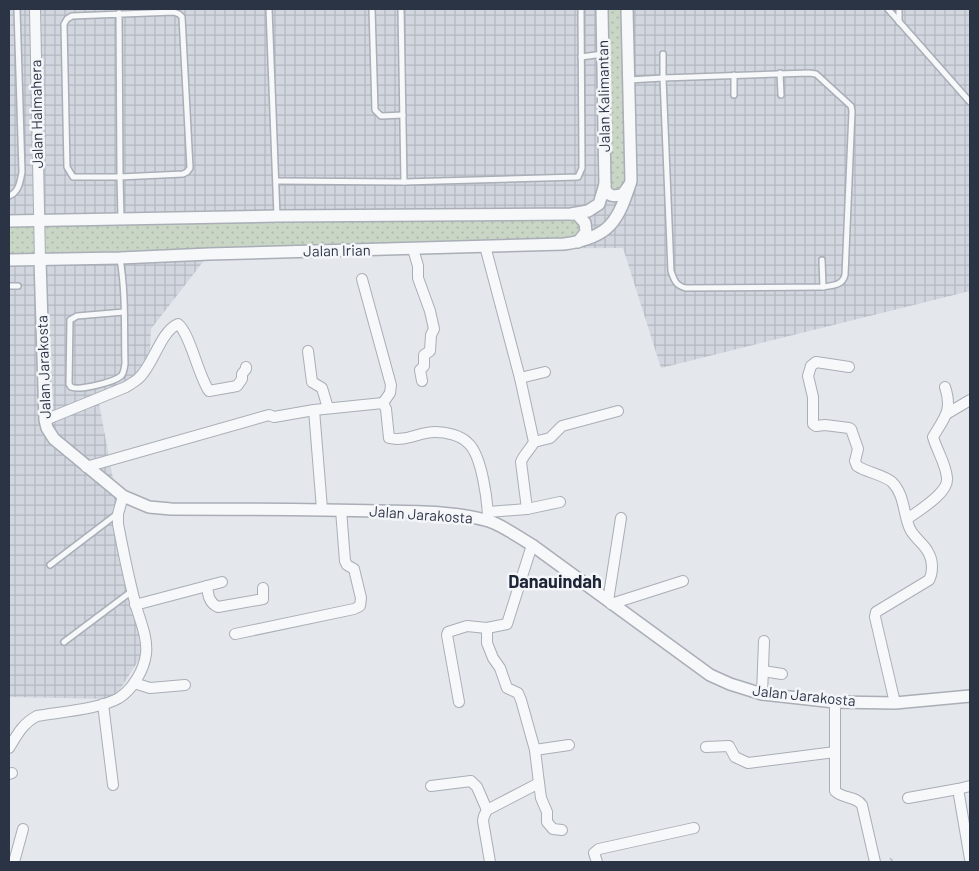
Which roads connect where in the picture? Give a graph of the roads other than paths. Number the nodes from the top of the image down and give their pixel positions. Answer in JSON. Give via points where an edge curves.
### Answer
{"nodes":[{"id":1,"x":17,"y":9,"type":"edge"},
{"id":2,"x":35,"y":9,"type":"edge"},
{"id":3,"x":269,"y":9,"type":"edge"},
{"id":4,"x":372,"y":9,"type":"edge"},
{"id":5,"x":401,"y":9,"type":"edge"},
{"id":6,"x":580,"y":9,"type":"edge"},
{"id":7,"x":602,"y":9,"type":"edge"},
{"id":8,"x":627,"y":9,"type":"edge"},
{"id":9,"x":888,"y":9,"type":"edge"},
{"id":10,"x":899,"y":9,"type":"edge"},
{"id":11,"x":119,"y":13,"type":"junction"},
{"id":12,"x":899,"y":22,"type":"junction"},
{"id":13,"x":603,"y":54,"type":"junction"},
{"id":14,"x":663,"y":54,"type":"dead end"},
{"id":15,"x":581,"y":57,"type":"junction"},
{"id":16,"x":780,"y":74,"type":"junction"},
{"id":17,"x":734,"y":75,"type":"junction"},
{"id":18,"x":663,"y":78,"type":"junction"},
{"id":19,"x":629,"y":80,"type":"junction"},
{"id":20,"x":734,"y":95,"type":"dead end"},
{"id":21,"x":781,"y":95,"type":"dead end"},
{"id":22,"x":970,"y":102,"type":"edge"},
{"id":23,"x":403,"y":115,"type":"junction"},
{"id":24,"x":120,"y":177,"type":"junction"},
{"id":25,"x":276,"y":181,"type":"junction"},
{"id":26,"x":631,"y":181,"type":"junction"},
{"id":27,"x":404,"y":182,"type":"junction"},
{"id":28,"x":605,"y":184,"type":"junction"},
{"id":29,"x":9,"y":196,"type":"edge"},
{"id":30,"x":572,"y":214,"type":"junction"},
{"id":31,"x":277,"y":216,"type":"junction"},
{"id":32,"x":121,"y":219,"type":"junction"},
{"id":33,"x":38,"y":220,"type":"junction"},
{"id":34,"x":9,"y":221,"type":"edge"},
{"id":35,"x":578,"y":242,"type":"junction"},
{"id":36,"x":485,"y":246,"type":"junction"},
{"id":37,"x":412,"y":249,"type":"junction"},
{"id":38,"x":120,"y":258,"type":"junction"},
{"id":39,"x":9,"y":260,"type":"edge"},
{"id":40,"x":40,"y":260,"type":"junction"},
{"id":41,"x":822,"y":260,"type":"dead end"},
{"id":42,"x":362,"y":279,"type":"dead end"},
{"id":43,"x":9,"y":286,"type":"edge"},
{"id":44,"x":18,"y":286,"type":"dead end"},
{"id":45,"x":823,"y":287,"type":"junction"},
{"id":46,"x":124,"y":312,"type":"junction"},
{"id":47,"x":308,"y":351,"type":"dead end"},
{"id":48,"x":246,"y":367,"type":"dead end"},
{"id":49,"x":849,"y":367,"type":"dead end"},
{"id":50,"x":545,"y":372,"type":"dead end"},
{"id":51,"x":520,"y":378,"type":"junction"},
{"id":52,"x":422,"y":381,"type":"dead end"},
{"id":53,"x":946,"y":387,"type":"dead end"},
{"id":54,"x":970,"y":400,"type":"edge"},
{"id":55,"x":383,"y":403,"type":"junction"},
{"id":56,"x":328,"y":408,"type":"junction"},
{"id":57,"x":314,"y":410,"type":"junction"},
{"id":58,"x":618,"y":410,"type":"dead end"},
{"id":59,"x":948,"y":413,"type":"junction"},
{"id":60,"x":45,"y":420,"type":"junction"},
{"id":61,"x":534,"y":442,"type":"junction"},
{"id":62,"x":86,"y":467,"type":"junction"},
{"id":63,"x":123,"y":496,"type":"junction"},
{"id":64,"x":560,"y":502,"type":"dead end"},
{"id":65,"x":322,"y":509,"type":"junction"},
{"id":66,"x":527,"y":509,"type":"junction"},
{"id":67,"x":341,"y":510,"type":"junction"},
{"id":68,"x":118,"y":514,"type":"junction"},
{"id":69,"x":488,"y":516,"type":"junction"},
{"id":70,"x":621,"y":518,"type":"dead end"},
{"id":71,"x":907,"y":519,"type":"junction"},
{"id":72,"x":532,"y":545,"type":"junction"},
{"id":73,"x":50,"y":565,"type":"dead end"},
{"id":74,"x":683,"y":581,"type":"dead end"},
{"id":75,"x":222,"y":582,"type":"dead end"},
{"id":76,"x":207,"y":586,"type":"junction"},
{"id":77,"x":263,"y":588,"type":"dead end"},
{"id":78,"x":132,"y":590,"type":"junction"},
{"id":79,"x":610,"y":602,"type":"junction"},
{"id":80,"x":135,"y":605,"type":"junction"},
{"id":81,"x":487,"y":628,"type":"junction"},
{"id":82,"x":235,"y":634,"type":"dead end"},
{"id":83,"x":764,"y":641,"type":"dead end"},
{"id":84,"x":64,"y":642,"type":"dead end"},
{"id":85,"x":763,"y":671,"type":"junction"},
{"id":86,"x":782,"y":674,"type":"dead end"},
{"id":87,"x":134,"y":682,"type":"junction"},
{"id":88,"x":185,"y":685,"type":"dead end"},
{"id":89,"x":762,"y":694,"type":"junction"},
{"id":90,"x":970,"y":696,"type":"edge"},
{"id":91,"x":459,"y":702,"type":"dead end"},
{"id":92,"x":835,"y":702,"type":"junction"},
{"id":93,"x":895,"y":703,"type":"junction"},
{"id":94,"x":104,"y":704,"type":"junction"},
{"id":95,"x":569,"y":745,"type":"dead end"},
{"id":96,"x":706,"y":746,"type":"dead end"},
{"id":97,"x":9,"y":748,"type":"edge"},
{"id":98,"x":535,"y":750,"type":"junction"},
{"id":99,"x":835,"y":752,"type":"junction"},
{"id":100,"x":539,"y":783,"type":"junction"},
{"id":101,"x":113,"y":785,"type":"dead end"},
{"id":102,"x":431,"y":786,"type":"dead end"},
{"id":103,"x":970,"y":786,"type":"edge"},
{"id":104,"x":958,"y":789,"type":"junction"},
{"id":105,"x":908,"y":798,"type":"dead end"},
{"id":106,"x":487,"y":810,"type":"junction"},
{"id":107,"x":694,"y":828,"type":"dead end"},
{"id":108,"x":23,"y":830,"type":"dead end"},
{"id":109,"x":562,"y":830,"type":"dead end"},
{"id":110,"x":970,"y":859,"type":"edge"},
{"id":111,"x":14,"y":862,"type":"edge"},
{"id":112,"x":490,"y":862,"type":"edge"},
{"id":113,"x":597,"y":862,"type":"edge"},
{"id":114,"x":875,"y":862,"type":"edge"}],
"edges":[{"from":1,"to":29,"type":"lane","via":[[22,172],[16,192]]},
{"from":2,"to":33,"type":"street","name":"Jalan Halmahera"},
{"from":3,"to":25,"type":"lane"},
{"from":4,"to":23,"type":"lane","via":[[375,110],[381,116]]},
{"from":5,"to":23,"type":"lane"},
{"from":6,"to":15,"type":"lane"},
{"from":7,"to":13,"type":"street","name":"Jalan Kalimantan"},
{"from":8,"to":19,"type":"street","name":"Jalan Kalimantan"},
{"from":9,"to":12,"type":"lane"},
{"from":10,"to":12,"type":"lane"},
{"from":11,"to":24,"type":"lane"},
{"from":11,"to":24,"type":"lane","via":[[72,16],[64,24],[68,172],[73,177]]},
{"from":11,"to":24,"type":"lane","via":[[174,12],[182,17],[190,168],[183,174]]},
{"from":12,"to":22,"type":"lane"},
{"from":13,"to":15,"type":"lane"},
{"from":13,"to":28,"type":"street","name":"Jalan Kalimantan"},
{"from":14,"to":18,"type":"lane"},
{"from":15,"to":27,"type":"lane","via":[[582,168],[578,177]]},
{"from":16,"to":17,"type":"lane"},
{"from":16,"to":21,"type":"lane"},
{"from":16,"to":45,"type":"lane","via":[[816,74],[846,101],[852,111],[845,275],[840,284]]},
{"from":17,"to":18,"type":"lane"},
{"from":17,"to":20,"type":"lane"},
{"from":18,"to":19,"type":"lane"},
{"from":18,"to":45,"type":"lane","via":[[673,279],[686,288]]},
{"from":19,"to":26,"type":"street","name":"Jalan Kalimantan"},
{"from":23,"to":27,"type":"lane"},
{"from":24,"to":32,"type":"lane"},
{"from":25,"to":27,"type":"lane"},
{"from":25,"to":31,"type":"lane"},
{"from":26,"to":28,"type":"street","via":[[623,194],[615,196],[606,191]]},
{"from":26,"to":35,"type":"street","name":"Jalan Irian","via":[[614,222],[605,230]]},
{"from":28,"to":30,"type":"street","via":[[599,204],[588,211]]},
{"from":30,"to":31,"type":"street"},
{"from":30,"to":35,"type":"street","via":[[577,214],[585,223],[586,232]]},
{"from":31,"to":32,"type":"street"},
{"from":32,"to":33,"type":"street"},
{"from":33,"to":34,"type":"street"},
{"from":33,"to":40,"type":"street","name":"Jalan Halmahera"},
{"from":35,"to":36,"type":"street","name":"Jalan Irian"},
{"from":36,"to":37,"type":"street","name":"Jalan Irian"},
{"from":36,"to":51,"type":"street"},
{"from":37,"to":38,"type":"street","name":"Jalan Irian"},
{"from":37,"to":52,"type":"street","via":[[434,329],[430,351],[424,355],[424,366],[420,370]]},
{"from":38,"to":40,"type":"street","name":"Jalan Irian"},
{"from":38,"to":46,"type":"lane"},
{"from":39,"to":40,"type":"street","name":"Jalan Irian"},
{"from":40,"to":60,"type":"street","name":"Jalan Jarakosta"},
{"from":41,"to":45,"type":"lane"},
{"from":42,"to":55,"type":"street","via":[[391,385]]},
{"from":43,"to":44,"type":"lane"},
{"from":46,"to":46,"type":"lane","via":[[77,316],[70,320],[71,388],[80,389],[121,376],[125,364]]},
{"from":47,"to":56,"type":"street","via":[[312,382],[322,388]]},
{"from":48,"to":60,"type":"street","via":[[237,386],[209,391],[184,330],[178,324],[168,332],[140,378],[126,387]]},
{"from":49,"to":71,"type":"street","via":[[816,362],[811,366],[808,376],[813,397],[813,424],[849,428],[858,449],[857,466],[891,481],[902,500]]},
{"from":50,"to":51,"type":"street"},
{"from":51,"to":61,"type":"street"},
{"from":53,"to":59,"type":"street"},
{"from":54,"to":59,"type":"street"},
{"from":55,"to":56,"type":"street"},
{"from":55,"to":69,"type":"street","via":[[389,438],[445,433],[468,443],[480,467]]},
{"from":56,"to":57,"type":"street"},
{"from":57,"to":62,"type":"street","via":[[263,416]]},
{"from":57,"to":65,"type":"street"},
{"from":58,"to":61,"type":"street","via":[[562,426],[550,438]]},
{"from":59,"to":71,"type":"street","via":[[933,437],[945,469],[947,487]]},
{"from":60,"to":62,"type":"street","name":"Jalan Jarakosta","via":[[54,439]]},
{"from":61,"to":66,"type":"street","via":[[521,462]]},
{"from":62,"to":63,"type":"street","name":"Jalan Jarakosta"},
{"from":63,"to":65,"type":"street","name":"Jalan Jarakosta","via":[[148,507],[171,509]]},
{"from":63,"to":68,"type":"street"},
{"from":64,"to":66,"type":"street"},
{"from":65,"to":67,"type":"street","name":"Jalan Jarakosta"},
{"from":66,"to":69,"type":"street"},
{"from":67,"to":69,"type":"street","name":"Jalan Jarakosta"},
{"from":67,"to":82,"type":"street","via":[[344,560],[354,569],[360,606]]},
{"from":68,"to":73,"type":"lane"},
{"from":68,"to":78,"type":"street"},
{"from":69,"to":72,"type":"street","name":"Jalan Jarakosta"},
{"from":70,"to":79,"type":"street"},
{"from":71,"to":93,"type":"street","via":[[912,534],[930,554],[932,566],[929,580],[876,612]]},
{"from":72,"to":79,"type":"street","name":"Jalan Jarakosta"},
{"from":72,"to":81,"type":"street","via":[[507,624]]},
{"from":74,"to":79,"type":"street"},
{"from":75,"to":76,"type":"street"},
{"from":76,"to":77,"type":"street","via":[[210,600],[218,607],[263,599]]},
{"from":76,"to":80,"type":"street"},
{"from":78,"to":80,"type":"street"},
{"from":78,"to":84,"type":"lane"},
{"from":79,"to":89,"type":"street","name":"Jalan Jarakosta","via":[[710,675]]},
{"from":80,"to":87,"type":"street","via":[[146,653]]},
{"from":81,"to":91,"type":"street","via":[[467,626],[448,633]]},
{"from":81,"to":98,"type":"street","via":[[487,643],[507,688],[518,693]]},
{"from":83,"to":85,"type":"street"},
{"from":85,"to":86,"type":"street"},
{"from":85,"to":89,"type":"street"},
{"from":87,"to":88,"type":"street","via":[[150,688]]},
{"from":87,"to":94,"type":"street","via":[[118,698]]},
{"from":89,"to":92,"type":"street","name":"Jalan Jarakosta"},
{"from":90,"to":93,"type":"street","name":"Jalan Jarakosta"},
{"from":92,"to":93,"type":"street","name":"Jalan Jarakosta"},
{"from":92,"to":99,"type":"street"},
{"from":94,"to":97,"type":"street","via":[[37,716],[25,724]]},
{"from":94,"to":101,"type":"street"},
{"from":95,"to":98,"type":"street"},
{"from":96,"to":99,"type":"street","via":[[729,746],[735,757],[748,763]]},
{"from":98,"to":100,"type":"street"},
{"from":99,"to":114,"type":"street","via":[[835,791],[859,800],[862,805]]},
{"from":100,"to":106,"type":"street"},
{"from":100,"to":109,"type":"street","via":[[548,813],[547,822],[553,829]]},
{"from":102,"to":106,"type":"street","via":[[470,781],[477,787]]},
{"from":103,"to":104,"type":"street"},
{"from":104,"to":105,"type":"street"},
{"from":104,"to":110,"type":"street"},
{"from":106,"to":112,"type":"street","via":[[483,821]]},
{"from":107,"to":113,"type":"street","via":[[599,849],[594,853]]},
{"from":108,"to":111,"type":"street"}]}
